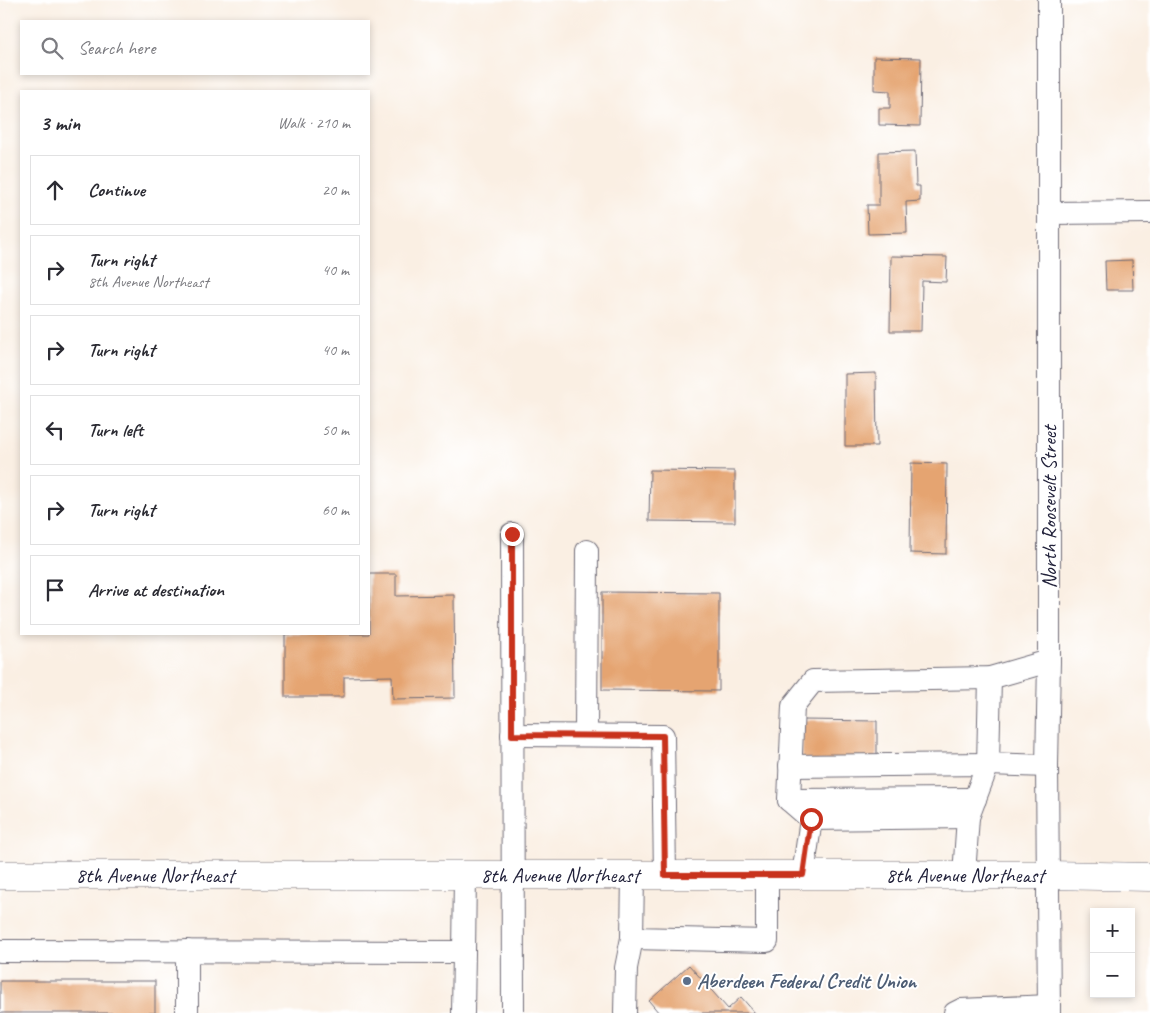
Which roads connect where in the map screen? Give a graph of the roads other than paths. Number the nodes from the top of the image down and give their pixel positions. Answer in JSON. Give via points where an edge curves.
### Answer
{"nodes":[{"id":1,"x":1049,"y":0,"type":"edge"},
{"id":2,"x":1150,"y":212,"type":"edge"},
{"id":3,"x":1050,"y":213,"type":"junction"},
{"id":4,"x":512,"y":534,"type":"dead end"},
{"id":5,"x":587,"y":551,"type":"dead end"},
{"id":6,"x":1049,"y":661,"type":"junction"},
{"id":7,"x":990,"y":678,"type":"junction"},
{"id":8,"x":512,"y":735,"type":"junction"},
{"id":9,"x":586,"y":735,"type":"junction"},
{"id":10,"x":988,"y":764,"type":"junction"},
{"id":11,"x":790,"y":766,"type":"junction"},
{"id":12,"x":1047,"y":766,"type":"junction"},
{"id":13,"x":789,"y":800,"type":"junction"},
{"id":14,"x":971,"y":808,"type":"junction"},
{"id":15,"x":811,"y":819,"type":"junction"},
{"id":16,"x":0,"y":875,"type":"edge"},
{"id":17,"x":465,"y":875,"type":"junction"},
{"id":18,"x":512,"y":875,"type":"junction"},
{"id":19,"x":634,"y":875,"type":"junction"},
{"id":20,"x":665,"y":875,"type":"junction"},
{"id":21,"x":767,"y":875,"type":"junction"},
{"id":22,"x":803,"y":875,"type":"junction"},
{"id":23,"x":964,"y":876,"type":"junction"},
{"id":24,"x":1049,"y":876,"type":"junction"},
{"id":25,"x":1150,"y":877,"type":"edge"},
{"id":26,"x":632,"y":938,"type":"junction"},
{"id":27,"x":0,"y":951,"type":"edge"},
{"id":28,"x":187,"y":951,"type":"junction"},
{"id":29,"x":464,"y":952,"type":"junction"},
{"id":30,"x":1049,"y":1009,"type":"edge"},
{"id":31,"x":187,"y":1013,"type":"edge"},
{"id":32,"x":463,"y":1013,"type":"edge"},
{"id":33,"x":513,"y":1013,"type":"edge"},
{"id":34,"x":625,"y":1013,"type":"edge"},
{"id":35,"x":955,"y":1013,"type":"edge"}],
"edges":[{"from":1,"to":3,"type":"street","name":"North Roosevelt Street"},
{"from":2,"to":3,"type":"street"},
{"from":3,"to":6,"type":"street","name":"North Roosevelt Street"},
{"from":4,"to":8,"type":"street"},
{"from":5,"to":9,"type":"street"},
{"from":6,"to":7,"type":"street"},
{"from":6,"to":12,"type":"street","name":"North Roosevelt Street"},
{"from":7,"to":10,"type":"street"},
{"from":7,"to":11,"type":"street","via":[[813,681],[793,706]]},
{"from":8,"to":9,"type":"street"},
{"from":8,"to":18,"type":"street"},
{"from":9,"to":20,"type":"street","via":[[663,736]]},
{"from":10,"to":11,"type":"street"},
{"from":10,"to":12,"type":"street"},
{"from":10,"to":14,"type":"street"},
{"from":11,"to":13,"type":"street"},
{"from":12,"to":24,"type":"street","name":"North Roosevelt Street"},
{"from":13,"to":14,"type":"street"},
{"from":13,"to":15,"type":"street"},
{"from":14,"to":15,"type":"street"},
{"from":14,"to":23,"type":"street"},
{"from":15,"to":22,"type":"street"},
{"from":16,"to":17,"type":"main road","name":"8th Avenue Northeast"},
{"from":17,"to":18,"type":"main road","name":"8th Avenue Northeast"},
{"from":17,"to":29,"type":"street"},
{"from":18,"to":19,"type":"main road","name":"8th Avenue Northeast"},
{"from":18,"to":33,"type":"street"},
{"from":19,"to":20,"type":"main road","name":"8th Avenue Northeast"},
{"from":19,"to":26,"type":"street"},
{"from":20,"to":21,"type":"main road","name":"8th Avenue Northeast"},
{"from":21,"to":22,"type":"main road","name":"8th Avenue Northeast"},
{"from":21,"to":26,"type":"street","via":[[767,941]]},
{"from":22,"to":23,"type":"main road","name":"8th Avenue Northeast"},
{"from":23,"to":24,"type":"main road","name":"8th Avenue Northeast"},
{"from":24,"to":25,"type":"main road","name":"8th Avenue Northeast"},
{"from":24,"to":30,"type":"street","name":"North Roosevelt Street"},
{"from":26,"to":34,"type":"street","via":[[626,968]]},
{"from":27,"to":28,"type":"street"},
{"from":28,"to":29,"type":"street"},
{"from":28,"to":31,"type":"street"},
{"from":29,"to":32,"type":"street"},
{"from":30,"to":35,"type":"street","via":[[961,1010]]}]}
